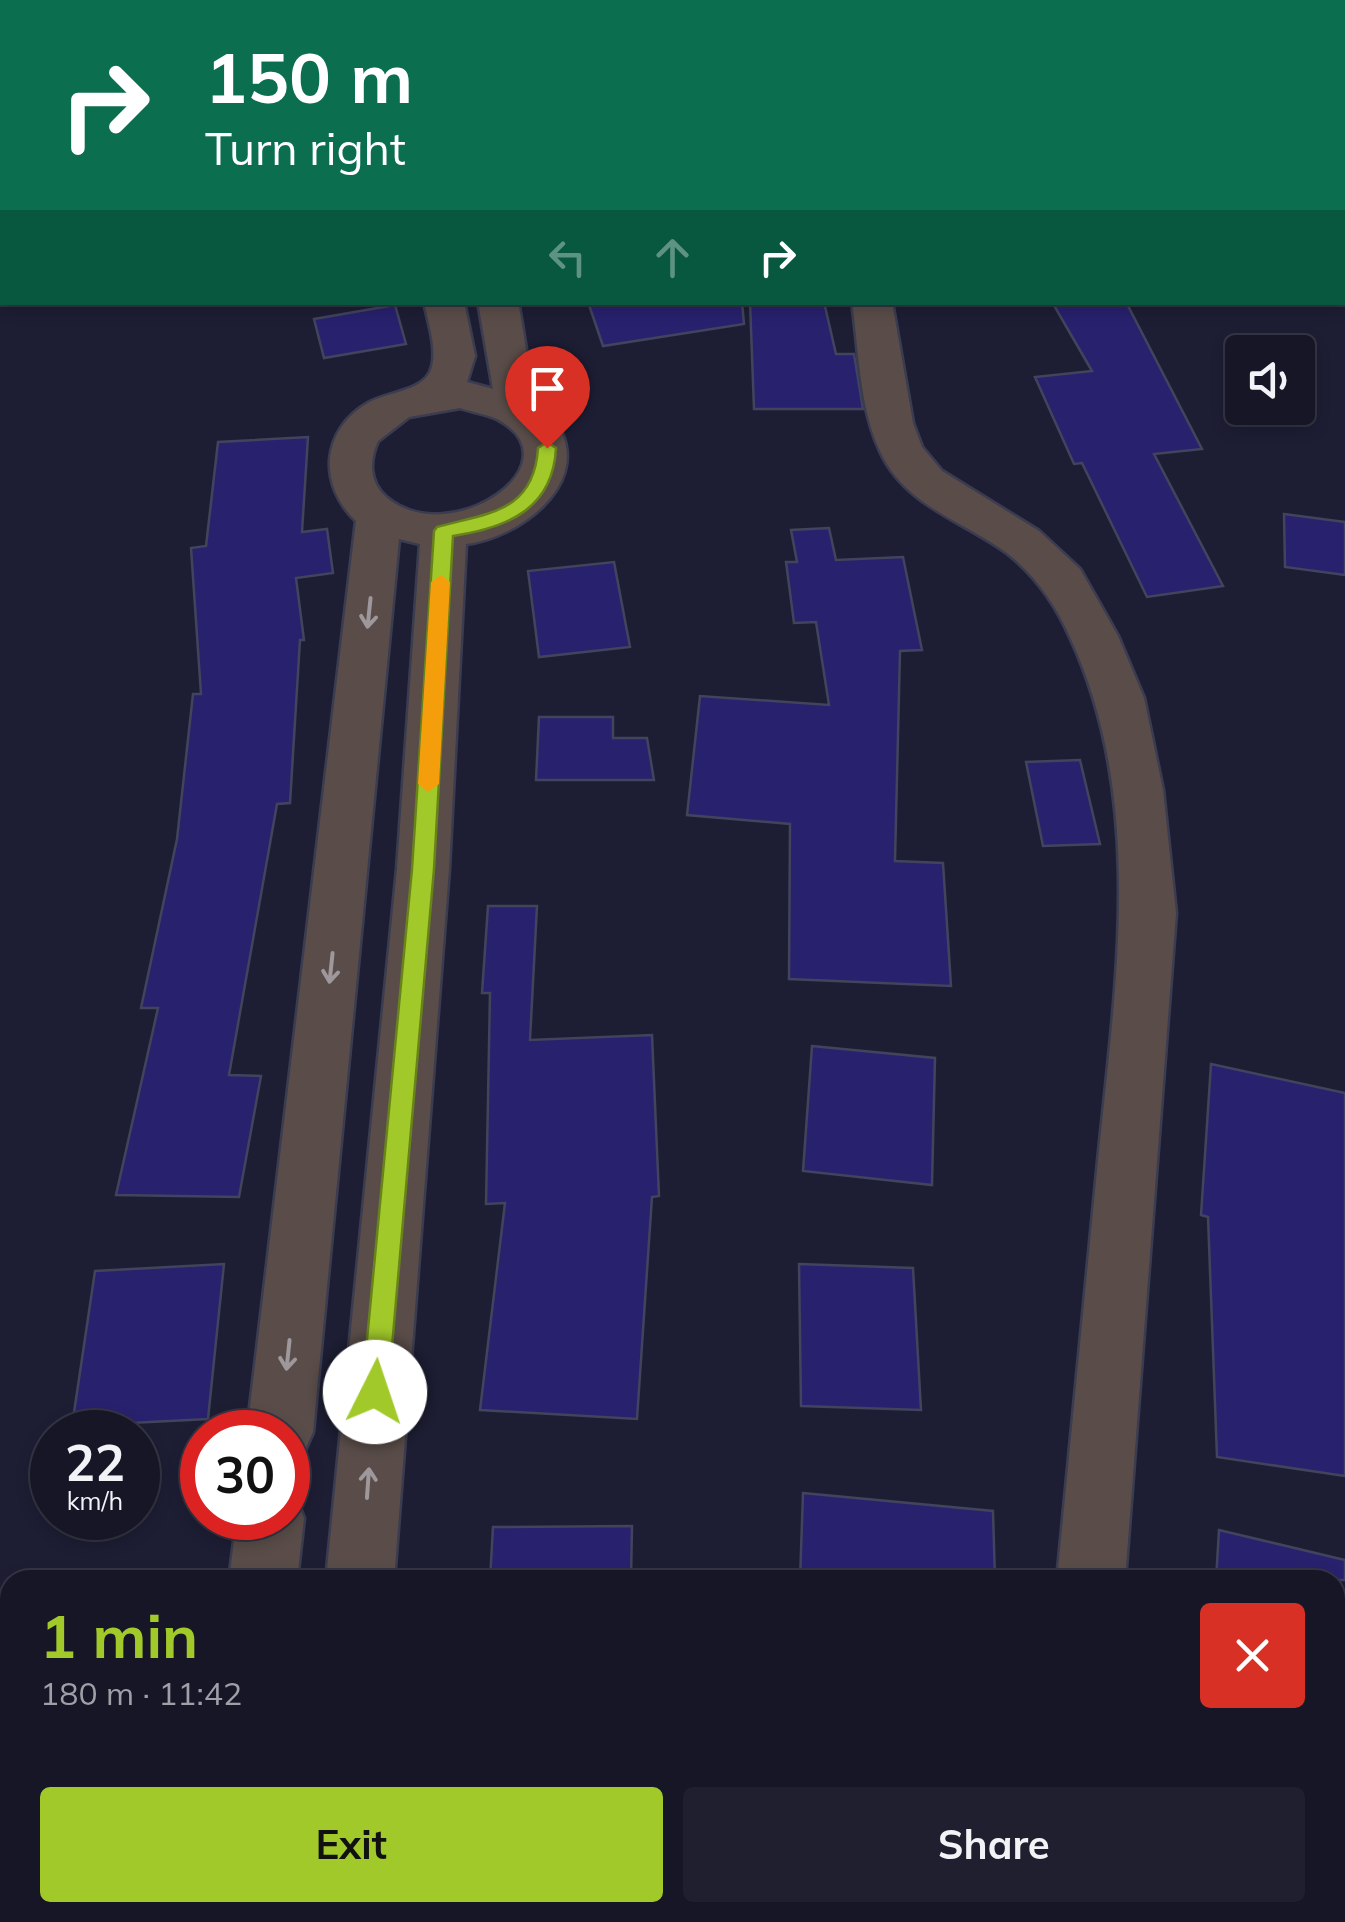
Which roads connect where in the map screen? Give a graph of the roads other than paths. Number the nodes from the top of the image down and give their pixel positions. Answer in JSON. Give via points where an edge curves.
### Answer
{"nodes":[{"id":1,"x":444,"y":305,"type":"edge"},
{"id":2,"x":499,"y":305,"type":"edge"},
{"id":3,"x":872,"y":305,"type":"edge"},
{"id":4,"x":428,"y":396,"type":"junction"},
{"id":5,"x":518,"y":410,"type":"junction"},
{"id":6,"x":379,"y":516,"type":"junction"},
{"id":7,"x":444,"y":531,"type":"junction"},
{"id":8,"x":428,"y":791,"type":"junction"},
{"id":9,"x":349,"y":792,"type":"junction"},
{"id":10,"x":423,"y":869,"type":"junction"},
{"id":11,"x":341,"y":871,"type":"junction"},
{"id":12,"x":310,"y":1178,"type":"junction"},
{"id":13,"x":393,"y":1178,"type":"junction"},
{"id":14,"x":297,"y":1278,"type":"junction"},
{"id":15,"x":384,"y":1278,"type":"junction"},
{"id":16,"x":282,"y":1410,"type":"edge"},
{"id":17,"x":268,"y":1540,"type":"edge"},
{"id":18,"x":264,"y":1570,"type":"edge"},
{"id":19,"x":361,"y":1570,"type":"edge"},
{"id":20,"x":1092,"y":1570,"type":"edge"}],
"edges":[{"from":1,"to":4,"type":"street","via":[[454,373],[447,387]]},
{"from":2,"to":5,"type":"street"},
{"from":3,"to":20,"type":"street","via":[[902,452],[926,482],[1023,542],[1063,580],[1119,698],[1138,790],[1148,913]]},
{"from":4,"to":5,"type":"street","via":[[491,398]]},
{"from":4,"to":6,"type":"street","via":[[374,419],[348,458],[348,480]]},
{"from":5,"to":7,"type":"street","via":[[547,448],[546,472],[533,494],[480,526]]},
{"from":6,"to":7,"type":"street"},
{"from":6,"to":9,"type":"street","one_way":true},
{"from":7,"to":8,"type":"street"},
{"from":8,"to":9,"type":"street"},
{"from":8,"to":10,"type":"street"},
{"from":9,"to":11,"type":"street"},
{"from":10,"to":11,"type":"street"},
{"from":10,"to":13,"type":"street"},
{"from":11,"to":12,"type":"street","one_way":true},
{"from":12,"to":13,"type":"street"},
{"from":12,"to":14,"type":"street"},
{"from":13,"to":15,"type":"street"},
{"from":14,"to":15,"type":"street"},
{"from":14,"to":16,"type":"street","one_way":true},
{"from":19,"to":15,"type":"street","one_way":true},
{"from":17,"to":18,"type":"street"}]}
